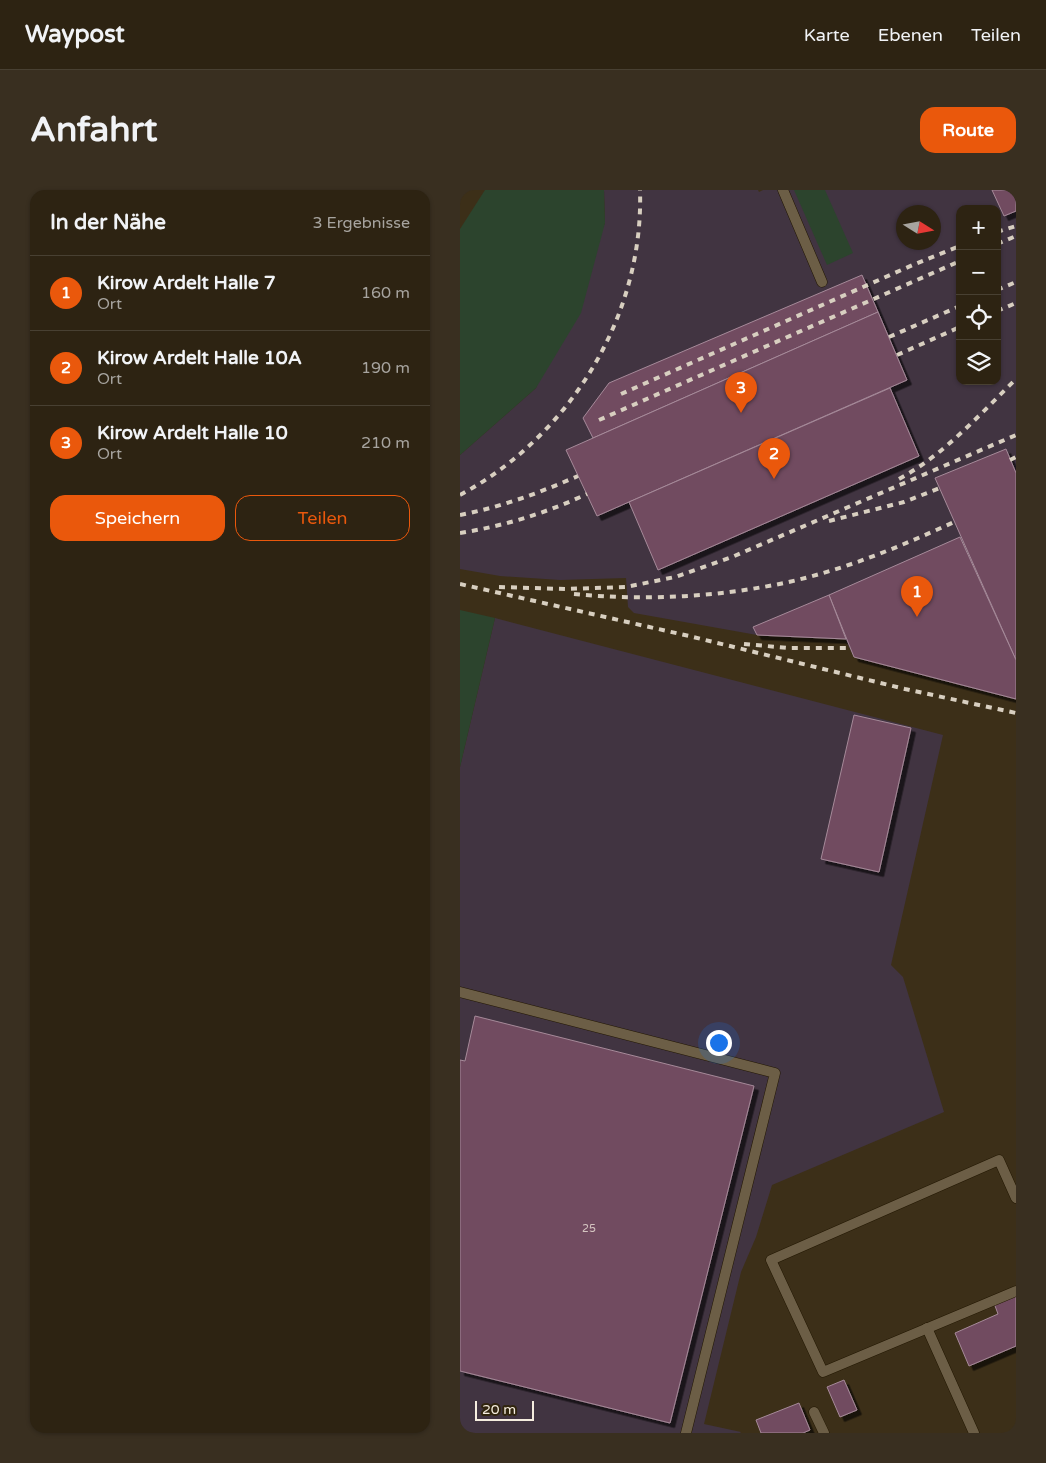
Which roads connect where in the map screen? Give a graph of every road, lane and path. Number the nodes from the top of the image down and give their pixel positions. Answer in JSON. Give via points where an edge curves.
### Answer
{"nodes":[{"id":1,"x":782,"y":190,"type":"edge"},
{"id":2,"x":822,"y":282,"type":"dead end"},
{"id":3,"x":460,"y":992,"type":"edge"},
{"id":4,"x":1016,"y":1198,"type":"edge"},
{"id":5,"x":1016,"y":1291,"type":"edge"},
{"id":6,"x":927,"y":1328,"type":"junction"},
{"id":7,"x":814,"y":1412,"type":"dead end"},
{"id":8,"x":686,"y":1433,"type":"edge"},
{"id":9,"x":824,"y":1433,"type":"edge"},
{"id":10,"x":974,"y":1433,"type":"edge"}],
"edges":[{"from":1,"to":2,"type":"lane"},
{"from":3,"to":8,"type":"lane","via":[[775,1073]]},
{"from":4,"to":6,"type":"lane","via":[[999,1160],[771,1260],[823,1372]]},
{"from":5,"to":6,"type":"lane"},
{"from":6,"to":10,"type":"lane"},
{"from":7,"to":9,"type":"lane"}]}
